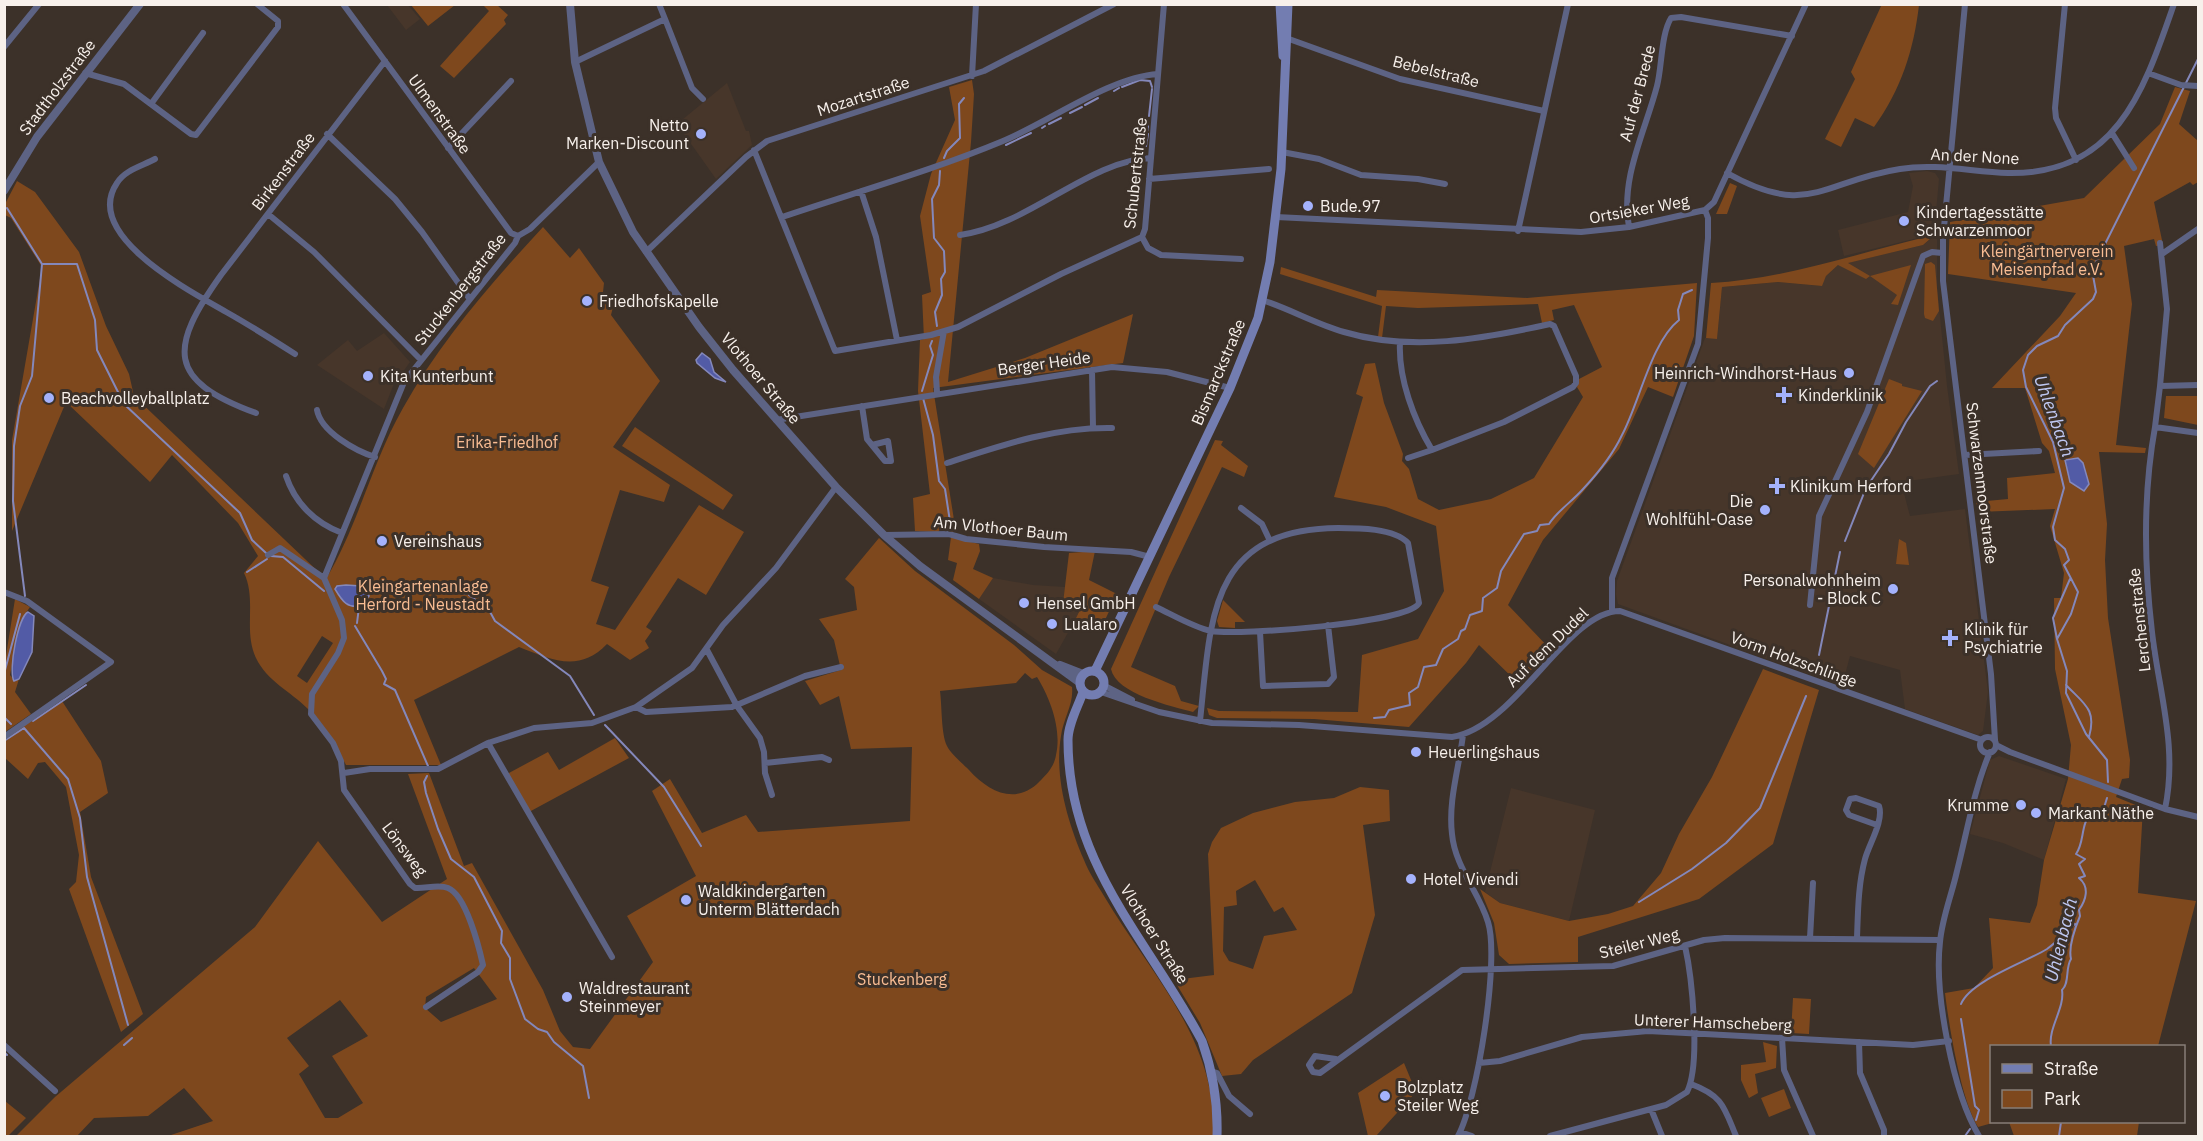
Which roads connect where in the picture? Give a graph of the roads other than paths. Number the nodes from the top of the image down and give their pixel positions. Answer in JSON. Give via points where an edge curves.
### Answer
{"nodes":[{"id":1,"x":39,"y":4,"type":"edge"},
{"id":2,"x":140,"y":4,"type":"edge"},
{"id":3,"x":257,"y":4,"type":"edge"},
{"id":4,"x":343,"y":4,"type":"edge"},
{"id":5,"x":570,"y":4,"type":"edge"},
{"id":6,"x":658,"y":4,"type":"edge"},
{"id":7,"x":976,"y":4,"type":"edge"},
{"id":8,"x":1114,"y":4,"type":"edge"},
{"id":9,"x":1164,"y":4,"type":"edge"},
{"id":10,"x":1280,"y":4,"type":"edge"},
{"id":11,"x":1288,"y":4,"type":"edge"},
{"id":12,"x":1568,"y":4,"type":"edge"},
{"id":13,"x":1806,"y":4,"type":"edge"},
{"id":14,"x":1965,"y":4,"type":"edge"},
{"id":15,"x":2065,"y":4,"type":"edge"},
{"id":16,"x":2174,"y":4,"type":"edge"},
{"id":17,"x":665,"y":19,"type":"junction"},
{"id":18,"x":203,"y":33,"type":"dead end"},
{"id":19,"x":1792,"y":36,"type":"junction"},
{"id":20,"x":1289,"y":39,"type":"junction"},
{"id":21,"x":4,"y":47,"type":"edge"},
{"id":22,"x":385,"y":61,"type":"junction"},
{"id":23,"x":575,"y":62,"type":"junction"},
{"id":24,"x":2148,"y":73,"type":"junction"},
{"id":25,"x":85,"y":74,"type":"junction"},
{"id":26,"x":1158,"y":74,"type":"junction"},
{"id":27,"x":972,"y":76,"type":"junction"},
{"id":28,"x":1286,"y":80,"type":"junction"},
{"id":29,"x":511,"y":81,"type":"dead end"},
{"id":30,"x":2199,"y":86,"type":"edge"},
{"id":31,"x":703,"y":99,"type":"dead end"},
{"id":32,"x":151,"y":104,"type":"junction"},
{"id":33,"x":1544,"y":111,"type":"junction"},
{"id":34,"x":2112,"y":133,"type":"junction"},
{"id":35,"x":327,"y":134,"type":"junction"},
{"id":36,"x":448,"y":147,"type":"junction"},
{"id":37,"x":754,"y":150,"type":"junction"},
{"id":38,"x":1282,"y":152,"type":"junction"},
{"id":39,"x":1151,"y":158,"type":"junction"},
{"id":40,"x":155,"y":159,"type":"dead end"},
{"id":41,"x":2076,"y":160,"type":"junction"},
{"id":42,"x":599,"y":162,"type":"junction"},
{"id":43,"x":1949,"y":168,"type":"junction"},
{"id":44,"x":2134,"y":168,"type":"dead end"},
{"id":45,"x":1269,"y":169,"type":"dead end"},
{"id":46,"x":1727,"y":173,"type":"junction"},
{"id":47,"x":1149,"y":179,"type":"junction"},
{"id":48,"x":7,"y":180,"type":"edge"},
{"id":49,"x":1445,"y":184,"type":"dead end"},
{"id":50,"x":4,"y":191,"type":"edge"},
{"id":51,"x":861,"y":191,"type":"junction"},
{"id":52,"x":1705,"y":210,"type":"junction"},
{"id":53,"x":268,"y":214,"type":"junction"},
{"id":54,"x":782,"y":217,"type":"junction"},
{"id":55,"x":1276,"y":217,"type":"junction"},
{"id":56,"x":1629,"y":227,"type":"junction"},
{"id":57,"x":2199,"y":229,"type":"edge"},
{"id":58,"x":1518,"y":231,"type":"junction"},
{"id":59,"x":960,"y":235,"type":"dead end"},
{"id":60,"x":518,"y":236,"type":"junction"},
{"id":61,"x":1142,"y":237,"type":"junction"},
{"id":62,"x":2160,"y":243,"type":"dead end"},
{"id":63,"x":646,"y":252,"type":"junction"},
{"id":64,"x":1942,"y":253,"type":"junction"},
{"id":65,"x":2162,"y":254,"type":"junction"},
{"id":66,"x":1240,"y":259,"type":"dead end"},
{"id":67,"x":469,"y":298,"type":"junction"},
{"id":68,"x":204,"y":299,"type":"junction"},
{"id":69,"x":1262,"y":300,"type":"junction"},
{"id":70,"x":947,"y":331,"type":"junction"},
{"id":71,"x":897,"y":340,"type":"junction"},
{"id":72,"x":1400,"y":342,"type":"junction"},
{"id":73,"x":296,"y":354,"type":"dead end"},
{"id":74,"x":421,"y":360,"type":"junction"},
{"id":75,"x":1092,"y":370,"type":"junction"},
{"id":76,"x":2199,"y":385,"type":"edge"},
{"id":77,"x":2160,"y":386,"type":"junction"},
{"id":78,"x":1230,"y":388,"type":"junction"},
{"id":79,"x":937,"y":392,"type":"junction"},
{"id":80,"x":862,"y":406,"type":"junction"},
{"id":81,"x":317,"y":410,"type":"dead end"},
{"id":82,"x":256,"y":413,"type":"dead end"},
{"id":83,"x":777,"y":420,"type":"junction"},
{"id":84,"x":2155,"y":427,"type":"junction"},
{"id":85,"x":1093,"y":428,"type":"junction"},
{"id":86,"x":1112,"y":428,"type":"dead end"},
{"id":87,"x":2199,"y":433,"type":"edge"},
{"id":88,"x":872,"y":445,"type":"dead end"},
{"id":89,"x":1432,"y":450,"type":"junction"},
{"id":90,"x":2039,"y":451,"type":"dead end"},
{"id":91,"x":1965,"y":455,"type":"junction"},
{"id":92,"x":375,"y":457,"type":"junction"},
{"id":93,"x":1408,"y":458,"type":"dead end"},
{"id":94,"x":947,"y":463,"type":"dead end"},
{"id":95,"x":286,"y":476,"type":"dead end"},
{"id":96,"x":836,"y":487,"type":"junction"},
{"id":97,"x":1241,"y":508,"type":"dead end"},
{"id":98,"x":342,"y":533,"type":"junction"},
{"id":99,"x":884,"y":535,"type":"junction"},
{"id":100,"x":1270,"y":541,"type":"junction"},
{"id":101,"x":268,"y":555,"type":"dead end"},
{"id":102,"x":1149,"y":557,"type":"junction"},
{"id":103,"x":324,"y":578,"type":"junction"},
{"id":104,"x":4,"y":592,"type":"edge"},
{"id":105,"x":1810,"y":605,"type":"dead end"},
{"id":106,"x":1156,"y":607,"type":"dead end"},
{"id":107,"x":1612,"y":611,"type":"junction"},
{"id":108,"x":1328,"y":625,"type":"junction"},
{"id":109,"x":1211,"y":631,"type":"junction"},
{"id":110,"x":1260,"y":632,"type":"junction"},
{"id":111,"x":707,"y":650,"type":"junction"},
{"id":112,"x":841,"y":667,"type":"dead end"},
{"id":113,"x":1098,"y":672,"type":"junction"},
{"id":114,"x":1084,"y":686,"type":"junction"},
{"id":115,"x":1103,"y":689,"type":"junction"},
{"id":116,"x":737,"y":706,"type":"junction"},
{"id":117,"x":636,"y":707,"type":"junction"},
{"id":118,"x":1200,"y":721,"type":"junction"},
{"id":119,"x":1463,"y":735,"type":"junction"},
{"id":120,"x":4,"y":737,"type":"edge"},
{"id":121,"x":488,"y":743,"type":"junction"},
{"id":122,"x":1989,"y":746,"type":"junction"},
{"id":123,"x":829,"y":760,"type":"dead end"},
{"id":124,"x":765,"y":763,"type":"junction"},
{"id":125,"x":344,"y":773,"type":"junction"},
{"id":126,"x":772,"y":795,"type":"dead end"},
{"id":127,"x":2165,"y":809,"type":"junction"},
{"id":128,"x":2199,"y":817,"type":"edge"},
{"id":129,"x":1877,"y":825,"type":"junction"},
{"id":130,"x":1813,"y":883,"type":"dead end"},
{"id":131,"x":1810,"y":938,"type":"junction"},
{"id":132,"x":1857,"y":938,"type":"junction"},
{"id":133,"x":1940,"y":940,"type":"junction"},
{"id":134,"x":1685,"y":946,"type":"junction"},
{"id":135,"x":612,"y":957,"type":"dead end"},
{"id":136,"x":1491,"y":970,"type":"junction"},
{"id":137,"x":426,"y":1007,"type":"dead end"},
{"id":138,"x":1693,"y":1032,"type":"junction"},
{"id":139,"x":1782,"y":1038,"type":"junction"},
{"id":140,"x":1949,"y":1041,"type":"junction"},
{"id":141,"x":1859,"y":1042,"type":"junction"},
{"id":142,"x":4,"y":1045,"type":"edge"},
{"id":143,"x":1336,"y":1059,"type":"dead end"},
{"id":144,"x":1479,"y":1063,"type":"junction"},
{"id":145,"x":1211,"y":1071,"type":"junction"},
{"id":146,"x":1690,"y":1084,"type":"junction"},
{"id":147,"x":55,"y":1091,"type":"dead end"},
{"id":148,"x":1651,"y":1109,"type":"junction"},
{"id":149,"x":1250,"y":1114,"type":"dead end"},
{"id":150,"x":1578,"y":1129,"type":"junction"},
{"id":151,"x":1459,"y":1134,"type":"edge"},
{"id":152,"x":1217,"y":1137,"type":"edge"},
{"id":153,"x":1472,"y":1137,"type":"edge"},
{"id":154,"x":1550,"y":1137,"type":"edge"},
{"id":155,"x":1581,"y":1137,"type":"edge"},
{"id":156,"x":1662,"y":1137,"type":"edge"},
{"id":157,"x":1736,"y":1137,"type":"edge"},
{"id":158,"x":1813,"y":1137,"type":"edge"},
{"id":159,"x":1884,"y":1137,"type":"edge"},
{"id":160,"x":1979,"y":1137,"type":"edge"}],
"edges":[{"from":1,"to":21,"type":"street"},
{"from":2,"to":25,"type":"street","name":"Stadtholzstraße"},
{"from":3,"to":32,"type":"street","via":[[278,21],[278,27],[199,134],[191,134]]},
{"from":4,"to":22,"type":"street","name":"Ulmenstraße"},
{"from":5,"to":23,"type":"street","name":"Vlothoer Straße"},
{"from":6,"to":17,"type":"street"},
{"from":7,"to":27,"type":"street"},
{"from":8,"to":27,"type":"street","name":"Mozartstraße"},
{"from":9,"to":26,"type":"street","name":"Schubertstraße"},
{"from":10,"to":28,"type":"main road","name":"Bismarckstraße"},
{"from":11,"to":20,"type":"main road","name":"Bismarckstraße"},
{"from":12,"to":33,"type":"street"},
{"from":13,"to":19,"type":"street","name":"Ortsieker Weg"},
{"from":14,"to":43,"type":"street","name":"Schwarzenmoorstraße"},
{"from":15,"to":41,"type":"street","via":[[2055,108]]},
{"from":16,"to":24,"type":"street","name":"An der None"},
{"from":17,"to":23,"type":"street"},
{"from":17,"to":31,"type":"street","via":[[692,88]]},
{"from":18,"to":32,"type":"street"},
{"from":19,"to":46,"type":"street","name":"Ortsieker Weg"},
{"from":19,"to":56,"type":"street","name":"Auf der Brede","via":[[1671,18],[1657,86],[1630,174]]},
{"from":20,"to":28,"type":"main road","name":"Bismarckstraße"},
{"from":20,"to":33,"type":"street","name":"Bebelstraße","via":[[1400,79]]},
{"from":22,"to":35,"type":"street","name":"Birkenstraße"},
{"from":22,"to":36,"type":"street","name":"Ulmenstraße"},
{"from":23,"to":42,"type":"street","name":"Vlothoer Straße"},
{"from":24,"to":30,"type":"street","via":[[2185,86]]},
{"from":24,"to":34,"type":"street","name":"An der None","via":[[2137,100]]},
{"from":25,"to":32,"type":"street","via":[[124,84]]},
{"from":25,"to":48,"type":"street","name":"Stadtholzstraße"},
{"from":26,"to":39,"type":"street","name":"Schubertstraße"},
{"from":26,"to":51,"type":"street","via":[[1124,81],[1038,126]]},
{"from":27,"to":37,"type":"street","name":"Mozartstraße","via":[[777,138]]},
{"from":28,"to":38,"type":"main road","name":"Bismarckstraße"},
{"from":29,"to":36,"type":"street"},
{"from":33,"to":58,"type":"street"},
{"from":34,"to":41,"type":"street","name":"An der None"},
{"from":34,"to":44,"type":"street"},
{"from":35,"to":53,"type":"street","name":"Birkenstraße"},
{"from":35,"to":67,"type":"street","via":[[395,199]]},
{"from":36,"to":60,"type":"street","name":"Ulmenstraße","via":[[511,233]]},
{"from":37,"to":54,"type":"street"},
{"from":37,"to":63,"type":"street","name":"Mozartstraße"},
{"from":38,"to":49,"type":"street","via":[[1319,159],[1361,175]]},
{"from":38,"to":55,"type":"main road","name":"Bismarckstraße"},
{"from":39,"to":47,"type":"street","name":"Schubertstraße"},
{"from":39,"to":59,"type":"street","via":[[1117,165],[1012,219]]},
{"from":40,"to":68,"type":"street","via":[[127,173],[117,183],[111,214],[116,228],[142,257]]},
{"from":41,"to":43,"type":"street","name":"An der None","via":[[2023,173]]},
{"from":42,"to":60,"type":"street","name":"Stuckenbergstraße"},
{"from":42,"to":63,"type":"street","name":"Vlothoer Straße"},
{"from":43,"to":46,"type":"street","name":"An der None","via":[[1889,171],[1802,196],[1762,191]]},
{"from":43,"to":64,"type":"street","name":"Schwarzenmoorstraße"},
{"from":45,"to":47,"type":"street"},
{"from":46,"to":52,"type":"street","name":"Ortsieker Weg","via":[[1714,202]]},
{"from":47,"to":61,"type":"street","name":"Schubertstraße"},
{"from":48,"to":50,"type":"street","name":"Stadtholzstraße"},
{"from":51,"to":54,"type":"street"},
{"from":51,"to":71,"type":"street","via":[[876,237]]},
{"from":52,"to":56,"type":"street","name":"Ortsieker Weg"},
{"from":52,"to":107,"type":"street","name":"Auf dem Dudel","via":[[1708,238],[1698,344],[1612,578]]},
{"from":53,"to":68,"type":"street","name":"Birkenstraße"},
{"from":53,"to":74,"type":"street","via":[[314,252]]},
{"from":54,"to":71,"type":"street","via":[[835,351]]},
{"from":55,"to":58,"type":"street","name":"Ortsieker Weg"},
{"from":55,"to":69,"type":"main road","name":"Bismarckstraße"},
{"from":56,"to":58,"type":"street","name":"Ortsieker Weg","via":[[1581,232]]},
{"from":57,"to":65,"type":"street"},
{"from":60,"to":67,"type":"street","name":"Stuckenbergstraße"},
{"from":61,"to":66,"type":"street","name":"Schubertstraße","via":[[1148,248],[1161,255]]},
{"from":61,"to":70,"type":"street"},
{"from":62,"to":65,"type":"street","name":"Lerchenstraße"},
{"from":63,"to":83,"type":"street","name":"Vlothoer Straße","via":[[708,339]]},
{"from":64,"to":91,"type":"street","name":"Schwarzenmoorstraße"},
{"from":64,"to":105,"type":"street","via":[[1923,256],[1867,412],[1823,503]]},
{"from":65,"to":77,"type":"street","name":"Lerchenstraße","via":[[2167,309]]},
{"from":67,"to":74,"type":"street","name":"Stuckenbergstraße"},
{"from":68,"to":73,"type":"street"},
{"from":68,"to":82,"type":"street","name":"Birkenstraße","via":[[184,341],[187,368],[198,384],[213,395]]},
{"from":69,"to":72,"type":"street","via":[[1344,332]]},
{"from":69,"to":78,"type":"main road","name":"Bismarckstraße","via":[[1253,334]]},
{"from":70,"to":71,"type":"street"},
{"from":70,"to":79,"type":"street","via":[[936,377]]},
{"from":72,"to":89,"type":"street","via":[[1406,385]]},
{"from":72,"to":89,"type":"street","via":[[1484,338],[1550,324],[1576,375],[1576,383],[1563,393],[1504,422]]},
{"from":74,"to":92,"type":"street","name":"Stuckenbergstraße","via":[[398,394]]},
{"from":75,"to":78,"type":"street","name":"Berger Heide","via":[[1123,367],[1167,372]]},
{"from":75,"to":79,"type":"street","name":"Berger Heide"},
{"from":75,"to":85,"type":"street"},
{"from":76,"to":77,"type":"street"},
{"from":77,"to":84,"type":"street","name":"Lerchenstraße"},
{"from":78,"to":102,"type":"main road","name":"Bismarckstraße"},
{"from":79,"to":80,"type":"street","name":"Berger Heide"},
{"from":80,"to":83,"type":"street","name":"Berger Heide"},
{"from":80,"to":88,"type":"street","via":[[866,435]]},
{"from":81,"to":92,"type":"street","via":[[330,430]]},
{"from":83,"to":96,"type":"street","name":"Vlothoer Straße"},
{"from":84,"to":87,"type":"street"},
{"from":84,"to":127,"type":"street","name":"Lerchenstraße","via":[[2147,494],[2146,565],[2152,634],[2170,746],[2171,774]]},
{"from":85,"to":86,"type":"street"},
{"from":85,"to":94,"type":"street","via":[[1029,436]]},
{"from":89,"to":93,"type":"street"},
{"from":90,"to":91,"type":"street"},
{"from":91,"to":122,"type":"street","name":"Schwarzenmoorstraße","via":[[1992,674]]},
{"from":92,"to":98,"type":"street","name":"Stuckenbergstraße"},
{"from":95,"to":98,"type":"street","via":[[303,508]]},
{"from":96,"to":99,"type":"street","name":"Vlothoer Straße"},
{"from":96,"to":111,"type":"street","via":[[776,568],[723,625]]},
{"from":97,"to":100,"type":"street","via":[[1256,517]]},
{"from":98,"to":103,"type":"street","name":"Stuckenbergstraße"},
{"from":99,"to":102,"type":"street","name":"Am Vlothoer Baum","via":[[949,534],[966,539],[1131,552]]},
{"from":99,"to":114,"type":"street","name":"Vlothoer Straße","via":[[920,566]]},
{"from":100,"to":108,"type":"street","via":[[1337,528],[1374,531],[1406,540],[1419,603],[1415,610]]},
{"from":100,"to":109,"type":"street","via":[[1248,553],[1233,570]]},
{"from":101,"to":103,"type":"street","via":[[280,548]]},
{"from":102,"to":113,"type":"main road","name":"Bismarckstraße"},
{"from":103,"to":125,"type":"street","via":[[342,620],[344,638],[312,694],[310,708],[333,743]]},
{"from":104,"to":120,"type":"street","via":[[27,601],[111,662]]},
{"from":106,"to":109,"type":"street"},
{"from":107,"to":119,"type":"street","name":"Auf dem Dudel","via":[[1595,617],[1505,707]]},
{"from":107,"to":122,"type":"street","name":"Vorm Holzschlinge","via":[[1640,617]]},
{"from":108,"to":110,"type":"street"},
{"from":108,"to":110,"type":"street","via":[[1334,677],[1328,684],[1263,686]]},
{"from":109,"to":110,"type":"street"},
{"from":109,"to":118,"type":"street"},
{"from":111,"to":116,"type":"street"},
{"from":111,"to":117,"type":"street","via":[[679,679]]},
{"from":112,"to":116,"type":"street","via":[[806,676]]},
{"from":113,"to":114,"type":"main road"},
{"from":113,"to":115,"type":"main road"},
{"from":114,"to":115,"type":"main road"},
{"from":114,"to":145,"type":"main road","name":"Vlothoer Straße","via":[[1069,731],[1069,746],[1072,794],[1087,847],[1192,1022]]},
{"from":115,"to":118,"type":"street","via":[[1159,712]]},
{"from":116,"to":117,"type":"street","via":[[646,712]]},
{"from":116,"to":124,"type":"street","via":[[760,738]]},
{"from":117,"to":121,"type":"street","via":[[604,720],[545,726]]},
{"from":118,"to":119,"type":"street"},
{"from":119,"to":136,"type":"street","via":[[1452,834],[1457,858],[1489,924]]},
{"from":121,"to":125,"type":"street","via":[[438,769]]},
{"from":121,"to":135,"type":"street"},
{"from":122,"to":127,"type":"street","name":"Vorm Holzschlinge"},
{"from":122,"to":133,"type":"street","name":"Schwarzenmoorstraße"},
{"from":123,"to":124,"type":"street","via":[[822,756]]},
{"from":124,"to":126,"type":"street"},
{"from":125,"to":137,"type":"street","name":"Lönsweg","via":[[344,790],[410,884],[420,889],[450,888],[465,907],[483,965]]},
{"from":127,"to":128,"type":"street","name":"Vorm Holzschlinge"},
{"from":129,"to":129,"type":"street","via":[[1880,806],[1850,799],[1846,810],[1849,815]]},
{"from":129,"to":132,"type":"street","via":[[1861,878]]},
{"from":130,"to":131,"type":"street"},
{"from":131,"to":132,"type":"street","name":"Steiler Weg"},
{"from":131,"to":134,"type":"street","name":"Steiler Weg","via":[[1725,938]]},
{"from":132,"to":133,"type":"street","name":"Steiler Weg"},
{"from":133,"to":140,"type":"street","name":"Schwarzenmoorstraße"},
{"from":134,"to":136,"type":"street","name":"Steiler Weg","via":[[1612,966]]},
{"from":134,"to":138,"type":"street","via":[[1692,986]]},
{"from":136,"to":143,"type":"street","name":"Steiler Weg","via":[[1458,971]]},
{"from":136,"to":144,"type":"street"},
{"from":138,"to":139,"type":"street","name":"Unterer Hamscheberg"},
{"from":138,"to":144,"type":"street","name":"Unterer Hamscheberg","via":[[1582,1036],[1500,1061]]},
{"from":138,"to":146,"type":"street"},
{"from":139,"to":141,"type":"street","name":"Unterer Hamscheberg"},
{"from":139,"to":158,"type":"street","via":[[1784,1070]]},
{"from":140,"to":141,"type":"street","name":"Unterer Hamscheberg","via":[[1913,1045]]},
{"from":140,"to":160,"type":"street","name":"Schwarzenmoorstraße","via":[[1967,1116]]},
{"from":141,"to":159,"type":"street","via":[[1860,1073]]},
{"from":142,"to":147,"type":"street"},
{"from":144,"to":151,"type":"street"},
{"from":145,"to":149,"type":"street","via":[[1217,1073],[1228,1096]]},
{"from":145,"to":152,"type":"main road","name":"Vlothoer Straße"},
{"from":146,"to":148,"type":"street","via":[[1674,1102]]},
{"from":146,"to":157,"type":"street","via":[[1708,1090],[1721,1101]]},
{"from":148,"to":150,"type":"street"},
{"from":148,"to":156,"type":"street"},
{"from":150,"to":154,"type":"street"},
{"from":150,"to":155,"type":"street"},
{"from":151,"to":153,"type":"street"}]}
